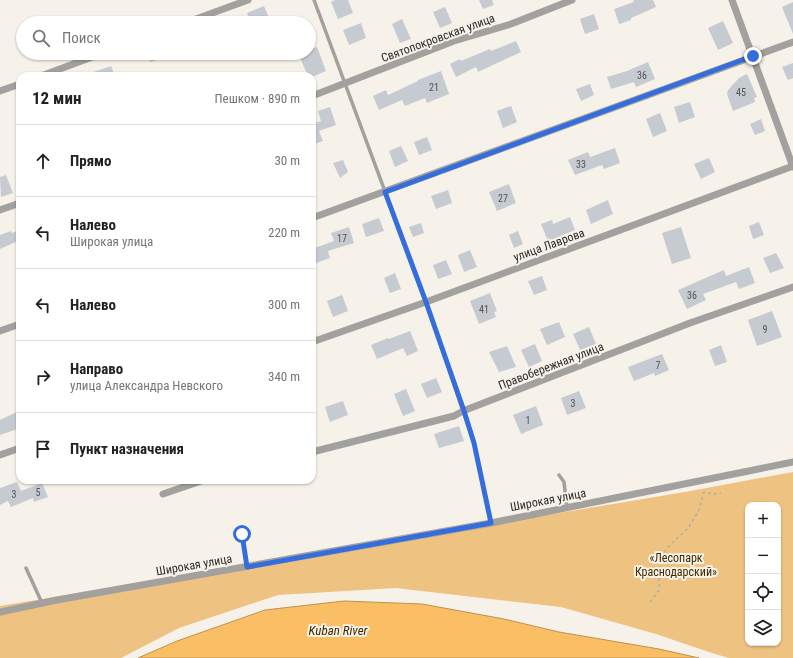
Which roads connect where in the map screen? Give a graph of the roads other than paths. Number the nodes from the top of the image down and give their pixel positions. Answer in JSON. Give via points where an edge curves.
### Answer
{"nodes":[{"id":1,"x":248,"y":0,"type":"edge"},
{"id":2,"x":314,"y":0,"type":"edge"},
{"id":3,"x":572,"y":0,"type":"edge"},
{"id":4,"x":732,"y":0,"type":"edge"},
{"id":5,"x":204,"y":16,"type":"edge"},
{"id":6,"x":793,"y":42,"type":"edge"},
{"id":7,"x":753,"y":56,"type":"junction"},
{"id":8,"x":84,"y":60,"type":"edge"},
{"id":9,"x":51,"y":72,"type":"edge"},
{"id":10,"x":346,"y":84,"type":"junction"},
{"id":11,"x":16,"y":85,"type":"edge"},
{"id":12,"x":0,"y":91,"type":"edge"},
{"id":13,"x":316,"y":95,"type":"edge"},
{"id":14,"x":793,"y":166,"type":"edge"},
{"id":15,"x":385,"y":192,"type":"junction"},
{"id":16,"x":16,"y":204,"type":"edge"},
{"id":17,"x":0,"y":210,"type":"edge"},
{"id":18,"x":316,"y":217,"type":"edge"},
{"id":19,"x":793,"y":287,"type":"edge"},
{"id":20,"x":426,"y":302,"type":"junction"},
{"id":21,"x":16,"y":325,"type":"edge"},
{"id":22,"x":0,"y":331,"type":"edge"},
{"id":23,"x":316,"y":341,"type":"edge"},
{"id":24,"x":464,"y":411,"type":"junction"},
{"id":25,"x":16,"y":449,"type":"edge"},
{"id":26,"x":316,"y":451,"type":"edge"},
{"id":27,"x":0,"y":455,"type":"edge"},
{"id":28,"x":793,"y":462,"type":"edge"},
{"id":29,"x":559,"y":475,"type":"dead end"},
{"id":30,"x":192,"y":484,"type":"edge"},
{"id":31,"x":163,"y":494,"type":"dead end"},
{"id":32,"x":567,"y":508,"type":"junction"},
{"id":33,"x":491,"y":523,"type":"junction"},
{"id":34,"x":242,"y":534,"type":"dead end"},
{"id":35,"x":247,"y":567,"type":"junction"},
{"id":36,"x":26,"y":568,"type":"dead end"},
{"id":37,"x":42,"y":604,"type":"junction"},
{"id":38,"x":0,"y":612,"type":"edge"}],
"edges":[{"from":1,"to":5,"type":"street"},
{"from":2,"to":10,"type":"lane"},
{"from":3,"to":10,"type":"street","name":"Святопокровская улица","via":[[511,24],[454,41]]},
{"from":4,"to":7,"type":"street"},
{"from":6,"to":7,"type":"street"},
{"from":7,"to":14,"type":"street"},
{"from":7,"to":15,"type":"street"},
{"from":8,"to":9,"type":"street"},
{"from":10,"to":13,"type":"street","name":"Святопокровская улица"},
{"from":10,"to":15,"type":"lane"},
{"from":11,"to":12,"type":"street"},
{"from":14,"to":20,"type":"street","name":"улица Лаврова"},
{"from":15,"to":18,"type":"street"},
{"from":15,"to":20,"type":"lane"},
{"from":16,"to":17,"type":"street"},
{"from":19,"to":24,"type":"street","name":"Правобережная улица","via":[[690,323]]},
{"from":20,"to":23,"type":"street","name":"улица Лаврова"},
{"from":20,"to":24,"type":"lane"},
{"from":21,"to":22,"type":"street"},
{"from":24,"to":26,"type":"street","name":"Правобережная улица","via":[[454,416]]},
{"from":24,"to":33,"type":"lane","via":[[474,443]]},
{"from":25,"to":27,"type":"street"},
{"from":28,"to":32,"type":"street","name":"Широкая улица"},
{"from":29,"to":32,"type":"lane","via":[[564,482]]},
{"from":30,"to":31,"type":"street"},
{"from":32,"to":33,"type":"street","name":"Широкая улица"},
{"from":33,"to":35,"type":"street","name":"Широкая улица"},
{"from":34,"to":35,"type":"lane"},
{"from":35,"to":37,"type":"street","name":"Широкая улица"},
{"from":36,"to":37,"type":"lane"},
{"from":37,"to":38,"type":"street","name":"Широкая улица"}]}
